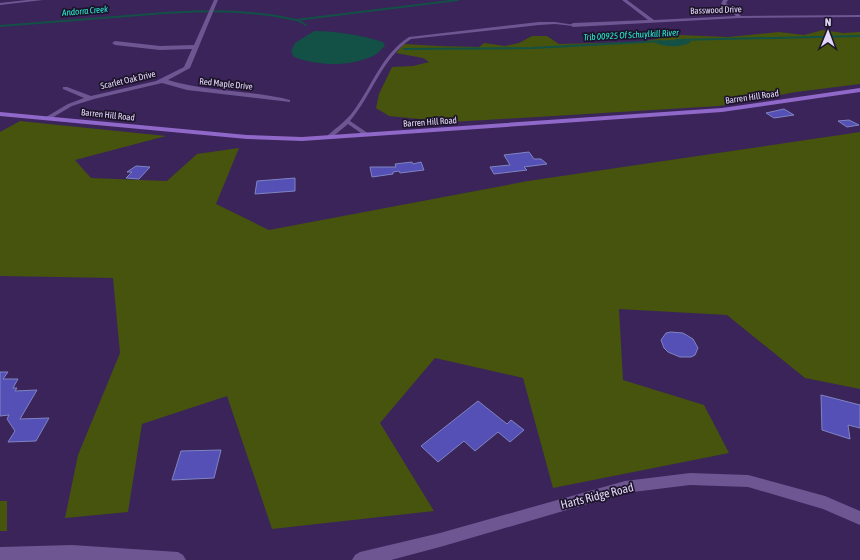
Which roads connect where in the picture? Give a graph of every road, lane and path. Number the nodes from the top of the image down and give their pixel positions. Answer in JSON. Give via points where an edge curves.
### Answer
{"nodes":[{"id":1,"x":41,"y":0,"type":"edge"},
{"id":2,"x":216,"y":0,"type":"edge"},
{"id":3,"x":624,"y":0,"type":"edge"},
{"id":4,"x":726,"y":0,"type":"edge"},
{"id":5,"x":0,"y":4,"type":"edge"},
{"id":6,"x":860,"y":16,"type":"edge"},
{"id":7,"x":740,"y":17,"type":"junction"},
{"id":8,"x":653,"y":20,"type":"junction"},
{"id":9,"x":573,"y":25,"type":"joint"},
{"id":10,"x":115,"y":43,"type":"dead end"},
{"id":11,"x":196,"y":47,"type":"junction"},
{"id":12,"x":163,"y":81,"type":"junction"},
{"id":13,"x":65,"y":88,"type":"dead end"},
{"id":14,"x":860,"y":90,"type":"edge"},
{"id":15,"x":90,"y":98,"type":"junction"},
{"id":16,"x":288,"y":100,"type":"dead end"},
{"id":17,"x":0,"y":114,"type":"edge"},
{"id":18,"x":48,"y":118,"type":"junction"},
{"id":19,"x":348,"y":122,"type":"junction"},
{"id":20,"x":367,"y":135,"type":"junction"},
{"id":21,"x":328,"y":138,"type":"junction"},
{"id":22,"x":860,"y":518,"type":"edge"},
{"id":23,"x":0,"y":555,"type":"edge"},
{"id":24,"x":178,"y":560,"type":"edge"},
{"id":25,"x":360,"y":560,"type":"edge"}],
"edges":[{"from":1,"to":5,"type":"street"},
{"from":2,"to":11,"type":"street","name":"Scarlet Oak Drive"},
{"from":3,"to":8,"type":"street"},
{"from":4,"to":7,"type":"street","via":[[723,3]]},
{"from":6,"to":7,"type":"street","name":"Basswood Drive"},
{"from":7,"to":8,"type":"street","name":"Basswood Drive"},
{"from":8,"to":9,"type":"street","name":"Basswood Drive"},
{"from":9,"to":19,"type":"lane","via":[[546,22],[410,38],[400,42]]},
{"from":10,"to":11,"type":"street","via":[[160,48]]},
{"from":11,"to":12,"type":"street","name":"Scarlet Oak Drive","via":[[188,68]]},
{"from":12,"to":15,"type":"street","name":"Scarlet Oak Drive"},
{"from":12,"to":16,"type":"street","name":"Red Maple Drive","via":[[187,88]]},
{"from":13,"to":15,"type":"street"},
{"from":14,"to":20,"type":"street","name":"Barren Hill Road","via":[[722,110]]},
{"from":15,"to":18,"type":"street","name":"Scarlet Oak Drive","via":[[70,104]]},
{"from":17,"to":18,"type":"street","name":"Barren Hill Road"},
{"from":18,"to":21,"type":"street","name":"Barren Hill Road","via":[[247,137]]},
{"from":19,"to":20,"type":"lane"},
{"from":19,"to":21,"type":"lane"},
{"from":20,"to":21,"type":"street","name":"Barren Hill Road"},
{"from":22,"to":25,"type":"street","name":"Harts Ridge Road","via":[[825,503],[748,481],[690,479],[625,487]]},
{"from":23,"to":24,"type":"street","via":[[72,553]]}]}
